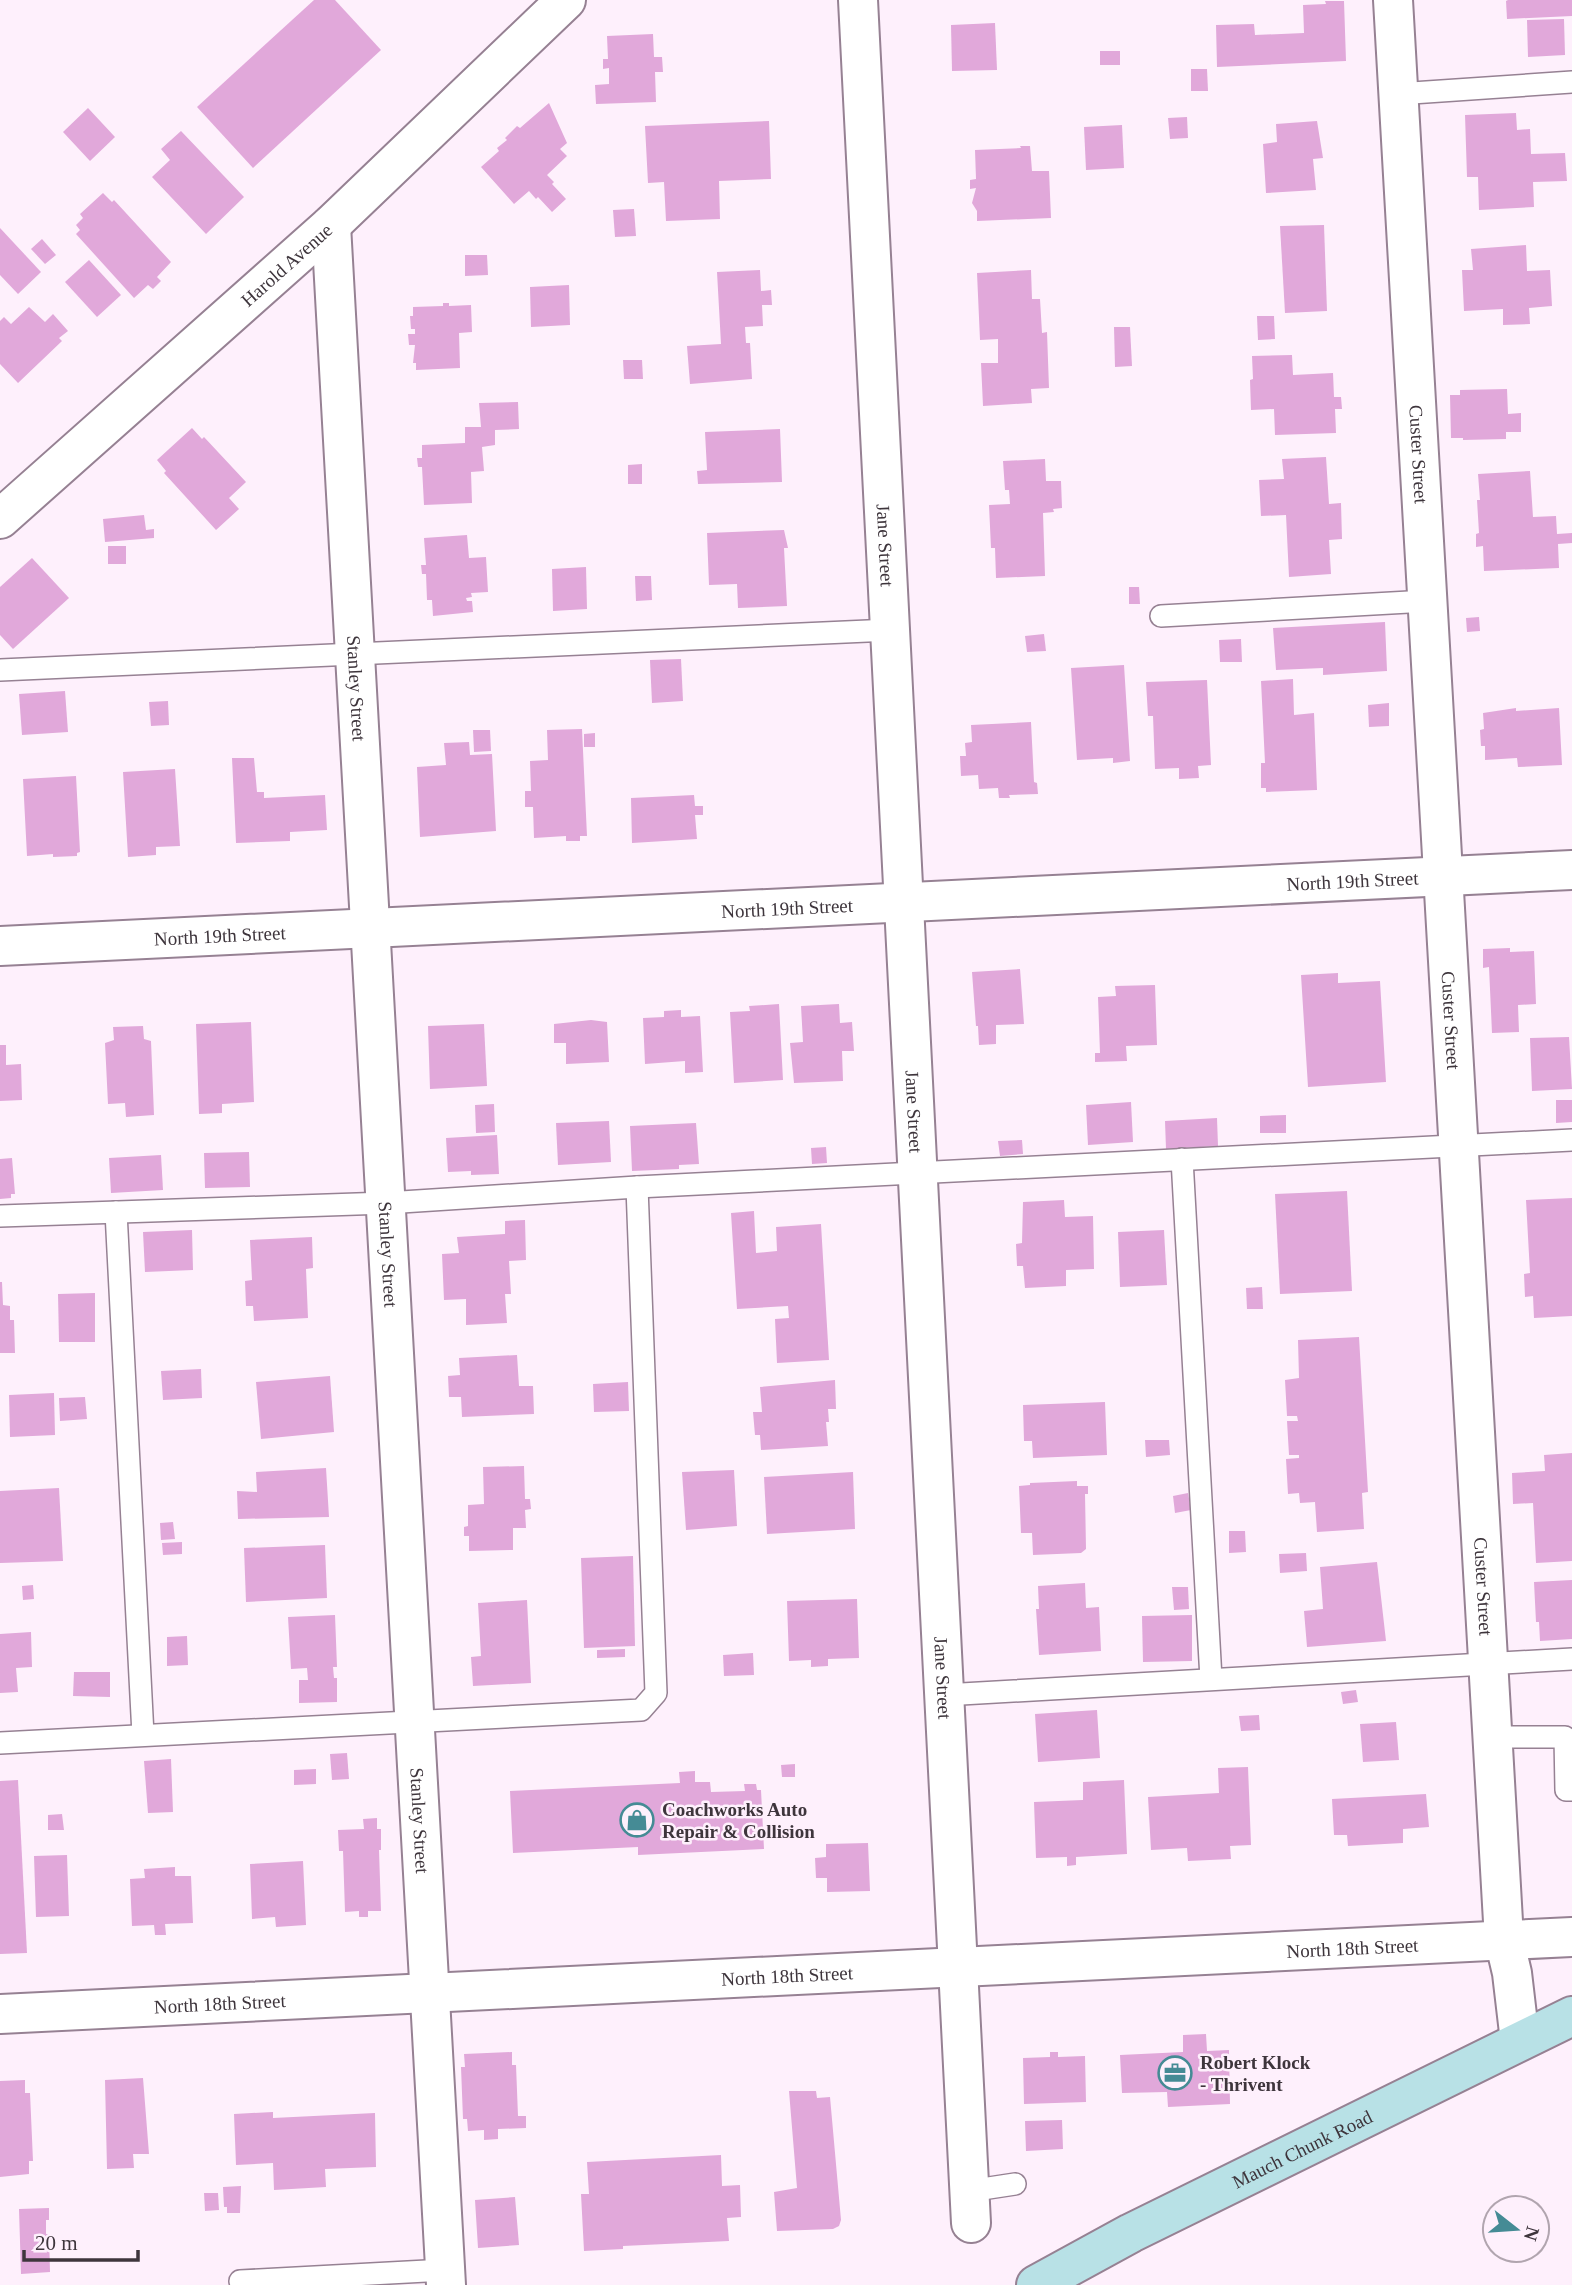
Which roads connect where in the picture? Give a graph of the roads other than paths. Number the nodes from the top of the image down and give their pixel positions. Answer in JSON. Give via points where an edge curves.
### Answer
{"nodes":[{"id":1,"x":566,"y":0,"type":"edge"},
{"id":2,"x":858,"y":0,"type":"edge"},
{"id":3,"x":1393,"y":0,"type":"edge"},
{"id":4,"x":1572,"y":82,"type":"edge"},
{"id":5,"x":1397,"y":94,"type":"junction"},
{"id":6,"x":331,"y":225,"type":"junction"},
{"id":7,"x":0,"y":519,"type":"edge"},
{"id":8,"x":1426,"y":601,"type":"junction"},
{"id":9,"x":1161,"y":616,"type":"dead end"},
{"id":10,"x":890,"y":630,"type":"junction"},
{"id":11,"x":355,"y":654,"type":"junction"},
{"id":12,"x":0,"y":670,"type":"edge"},
{"id":13,"x":1572,"y":870,"type":"edge"},
{"id":14,"x":1442,"y":876,"type":"junction"},
{"id":15,"x":904,"y":903,"type":"junction"},
{"id":16,"x":370,"y":929,"type":"junction"},
{"id":17,"x":0,"y":946,"type":"edge"},
{"id":18,"x":1572,"y":1140,"type":"edge"},
{"id":19,"x":1458,"y":1146,"type":"junction"},
{"id":20,"x":1182,"y":1159,"type":"junction"},
{"id":21,"x":918,"y":1173,"type":"junction"},
{"id":22,"x":637,"y":1187,"type":"junction"},
{"id":23,"x":386,"y":1203,"type":"junction"},
{"id":24,"x":116,"y":1212,"type":"junction"},
{"id":25,"x":0,"y":1216,"type":"edge"},
{"id":26,"x":1572,"y":1659,"type":"edge"},
{"id":27,"x":1488,"y":1662,"type":"junction"},
{"id":28,"x":1211,"y":1679,"type":"junction"},
{"id":29,"x":944,"y":1695,"type":"junction"},
{"id":30,"x":415,"y":1722,"type":"junction"},
{"id":31,"x":143,"y":1735,"type":"junction"},
{"id":32,"x":1492,"y":1737,"type":"junction"},
{"id":33,"x":0,"y":1743,"type":"edge"},
{"id":34,"x":1572,"y":1790,"type":"edge"},
{"id":35,"x":1572,"y":1937,"type":"edge"},
{"id":36,"x":1504,"y":1939,"type":"junction"},
{"id":37,"x":958,"y":1966,"type":"junction"},
{"id":38,"x":430,"y":1993,"type":"junction"},
{"id":39,"x":0,"y":2014,"type":"edge"},
{"id":40,"x":1572,"y":2015,"type":"edge"},
{"id":41,"x":1520,"y":2041,"type":"junction"},
{"id":42,"x":1015,"y":2184,"type":"dead end"},
{"id":43,"x":970,"y":2207,"type":"joint"},
{"id":44,"x":445,"y":2277,"type":"edge"},
{"id":45,"x":240,"y":2281,"type":"dead end"},
{"id":46,"x":1047,"y":2282,"type":"edge"}],
"edges":[{"from":1,"to":6,"type":"street","name":"Harold Avenue"},
{"from":2,"to":10,"type":"street","name":"Jane Street"},
{"from":3,"to":5,"type":"street","name":"Custer Street"},
{"from":4,"to":5,"type":"lane"},
{"from":5,"to":8,"type":"street","name":"Custer Street"},
{"from":6,"to":7,"type":"street","name":"Harold Avenue"},
{"from":6,"to":11,"type":"street","name":"Stanley Street"},
{"from":8,"to":9,"type":"lane"},
{"from":8,"to":14,"type":"street","name":"Custer Street"},
{"from":10,"to":11,"type":"lane"},
{"from":10,"to":15,"type":"street","name":"Jane Street"},
{"from":11,"to":12,"type":"lane"},
{"from":11,"to":16,"type":"street","name":"Stanley Street"},
{"from":13,"to":14,"type":"street","name":"North 19th Street"},
{"from":14,"to":15,"type":"street","name":"North 19th Street"},
{"from":14,"to":19,"type":"street","name":"Custer Street"},
{"from":15,"to":16,"type":"street","name":"North 19th Street"},
{"from":15,"to":21,"type":"street","name":"Jane Street"},
{"from":16,"to":17,"type":"street","name":"North 19th Street"},
{"from":16,"to":23,"type":"street","name":"Stanley Street"},
{"from":18,"to":19,"type":"lane"},
{"from":19,"to":20,"type":"lane"},
{"from":19,"to":27,"type":"street","name":"Custer Street"},
{"from":20,"to":21,"type":"lane"},
{"from":20,"to":28,"type":"lane"},
{"from":21,"to":22,"type":"lane"},
{"from":21,"to":29,"type":"street","name":"Jane Street"},
{"from":22,"to":23,"type":"lane"},
{"from":22,"to":30,"type":"lane","via":[[656,1693],[641,1710]]},
{"from":23,"to":24,"type":"lane"},
{"from":23,"to":30,"type":"street","name":"Stanley Street"},
{"from":24,"to":25,"type":"lane"},
{"from":24,"to":31,"type":"lane"},
{"from":26,"to":27,"type":"lane"},
{"from":27,"to":28,"type":"lane"},
{"from":27,"to":32,"type":"street","name":"Custer Street"},
{"from":28,"to":29,"type":"lane"},
{"from":29,"to":37,"type":"street","name":"Jane Street"},
{"from":30,"to":31,"type":"lane"},
{"from":30,"to":38,"type":"street","name":"Stanley Street"},
{"from":31,"to":33,"type":"lane"},
{"from":32,"to":34,"type":"lane","via":[[1565,1737],[1566,1790]]},
{"from":32,"to":36,"type":"street","name":"Custer Street"},
{"from":35,"to":36,"type":"street","name":"North 18th Street"},
{"from":36,"to":37,"type":"street","name":"North 18th Street"},
{"from":36,"to":41,"type":"street","name":"Custer Street"},
{"from":37,"to":38,"type":"street","name":"North 18th Street"},
{"from":37,"to":43,"type":"street","name":"Jane Street"},
{"from":38,"to":39,"type":"street","name":"North 18th Street"},
{"from":38,"to":44,"type":"street","name":"Stanley Street"},
{"from":40,"to":41,"type":"main road","name":"Mauch Chunk Road"},
{"from":41,"to":46,"type":"main road","name":"Mauch Chunk Road","via":[[1131,2233]]},
{"from":42,"to":43,"type":"lane"},
{"from":44,"to":45,"type":"lane"}]}
